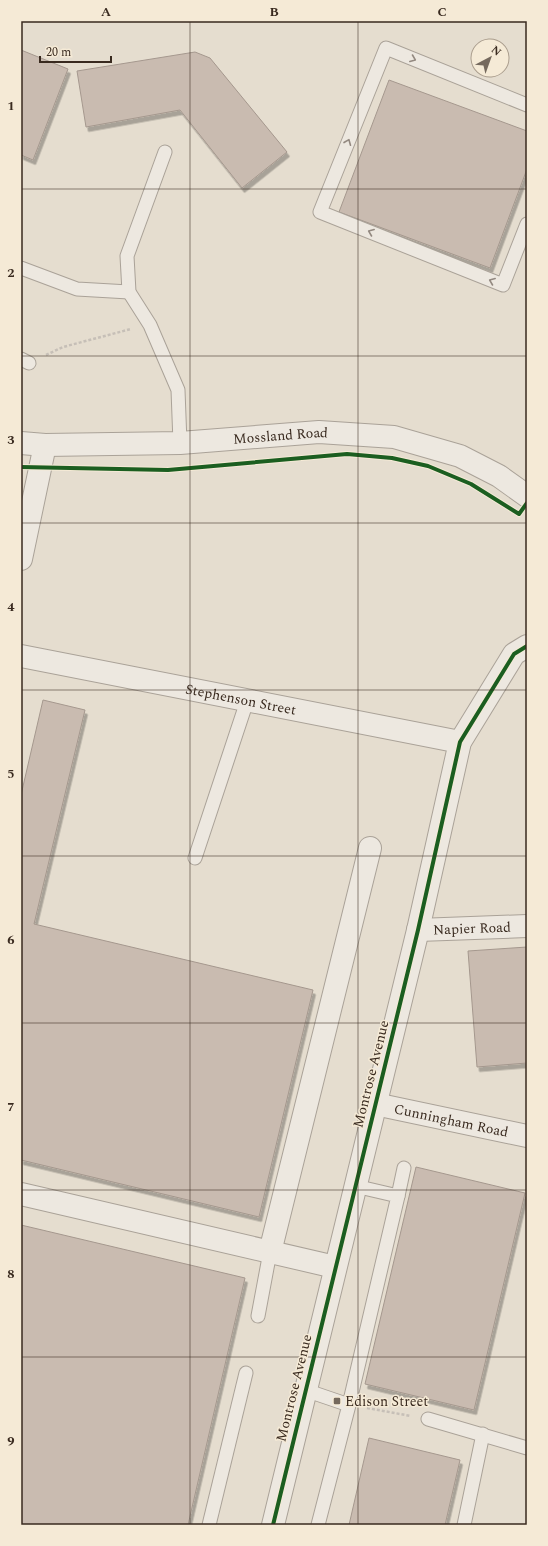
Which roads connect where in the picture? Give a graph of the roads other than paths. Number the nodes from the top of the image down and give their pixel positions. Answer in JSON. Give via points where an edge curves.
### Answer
{"nodes":[{"id":1,"x":527,"y":105,"type":"edge"},
{"id":2,"x":165,"y":152,"type":"dead end"},
{"id":3,"x":527,"y":224,"type":"edge"},
{"id":4,"x":523,"y":248,"type":"edge"},
{"id":5,"x":21,"y":268,"type":"edge"},
{"id":6,"x":130,"y":292,"type":"junction"},
{"id":7,"x":21,"y":443,"type":"edge"},
{"id":8,"x":180,"y":443,"type":"junction"},
{"id":9,"x":45,"y":445,"type":"junction"},
{"id":10,"x":527,"y":496,"type":"edge"},
{"id":11,"x":21,"y":559,"type":"edge"},
{"id":12,"x":527,"y":646,"type":"edge"},
{"id":13,"x":21,"y":656,"type":"edge"},
{"id":14,"x":247,"y":700,"type":"junction"},
{"id":15,"x":460,"y":742,"type":"junction"},
{"id":16,"x":370,"y":848,"type":"dead end"},
{"id":17,"x":195,"y":858,"type":"dead end"},
{"id":18,"x":527,"y":926,"type":"edge"},
{"id":19,"x":418,"y":930,"type":"junction"},
{"id":20,"x":375,"y":1104,"type":"junction"},
{"id":21,"x":527,"y":1136,"type":"edge"},
{"id":22,"x":404,"y":1168,"type":"dead end"},
{"id":23,"x":355,"y":1186,"type":"junction"},
{"id":24,"x":21,"y":1194,"type":"edge"},
{"id":25,"x":398,"y":1196,"type":"junction"},
{"id":26,"x":270,"y":1252,"type":"junction"},
{"id":27,"x":335,"y":1267,"type":"junction"},
{"id":28,"x":258,"y":1316,"type":"dead end"},
{"id":29,"x":246,"y":1373,"type":"dead end"},
{"id":30,"x":305,"y":1390,"type":"junction"},
{"id":31,"x":349,"y":1405,"type":"junction"},
{"id":32,"x":428,"y":1418,"type":"road end"},
{"id":33,"x":483,"y":1434,"type":"junction"},
{"id":34,"x":527,"y":1448,"type":"edge"},
{"id":35,"x":209,"y":1525,"type":"edge"},
{"id":36,"x":273,"y":1525,"type":"edge"},
{"id":37,"x":318,"y":1525,"type":"edge"},
{"id":38,"x":464,"y":1525,"type":"edge"}],
"edges":[{"from":4,"to":1,"type":"lane","one_way":true,"via":[[503,285],[320,212],[386,48]]},
{"from":2,"to":6,"type":"lane","via":[[127,256]]},
{"from":3,"to":4,"type":"lane"},
{"from":5,"to":6,"type":"lane","via":[[77,289]]},
{"from":6,"to":8,"type":"lane","via":[[150,324],[178,390]]},
{"from":7,"to":9,"type":"street","name":"Mossland Road"},
{"from":8,"to":9,"type":"street","name":"Mossland Road"},
{"from":8,"to":10,"type":"street","name":"Mossland Road","via":[[319,432],[394,437],[460,456],[499,476]]},
{"from":9,"to":11,"type":"street"},
{"from":12,"to":15,"type":"street","name":"Montrose Avenue","via":[[514,654]]},
{"from":13,"to":14,"type":"street","name":"Stephenson Street"},
{"from":14,"to":15,"type":"street","name":"Stephenson Street"},
{"from":14,"to":17,"type":"lane"},
{"from":15,"to":19,"type":"street","name":"Montrose Avenue"},
{"from":16,"to":26,"type":"street"},
{"from":18,"to":19,"type":"street","name":"Napier Road"},
{"from":19,"to":20,"type":"street","name":"Montrose Avenue"},
{"from":20,"to":21,"type":"street","name":"Cunningham Road"},
{"from":20,"to":23,"type":"street","name":"Montrose Avenue"},
{"from":22,"to":25,"type":"lane"},
{"from":23,"to":25,"type":"lane"},
{"from":23,"to":27,"type":"street","name":"Montrose Avenue"},
{"from":24,"to":26,"type":"street"},
{"from":25,"to":31,"type":"lane"},
{"from":26,"to":27,"type":"street"},
{"from":26,"to":28,"type":"lane"},
{"from":27,"to":30,"type":"street","name":"Montrose Avenue"},
{"from":29,"to":35,"type":"lane"},
{"from":30,"to":31,"type":"lane"},
{"from":30,"to":36,"type":"street","name":"Montrose Avenue"},
{"from":31,"to":37,"type":"lane"},
{"from":32,"to":33,"type":"lane"},
{"from":33,"to":34,"type":"lane"},
{"from":33,"to":38,"type":"lane"}]}
